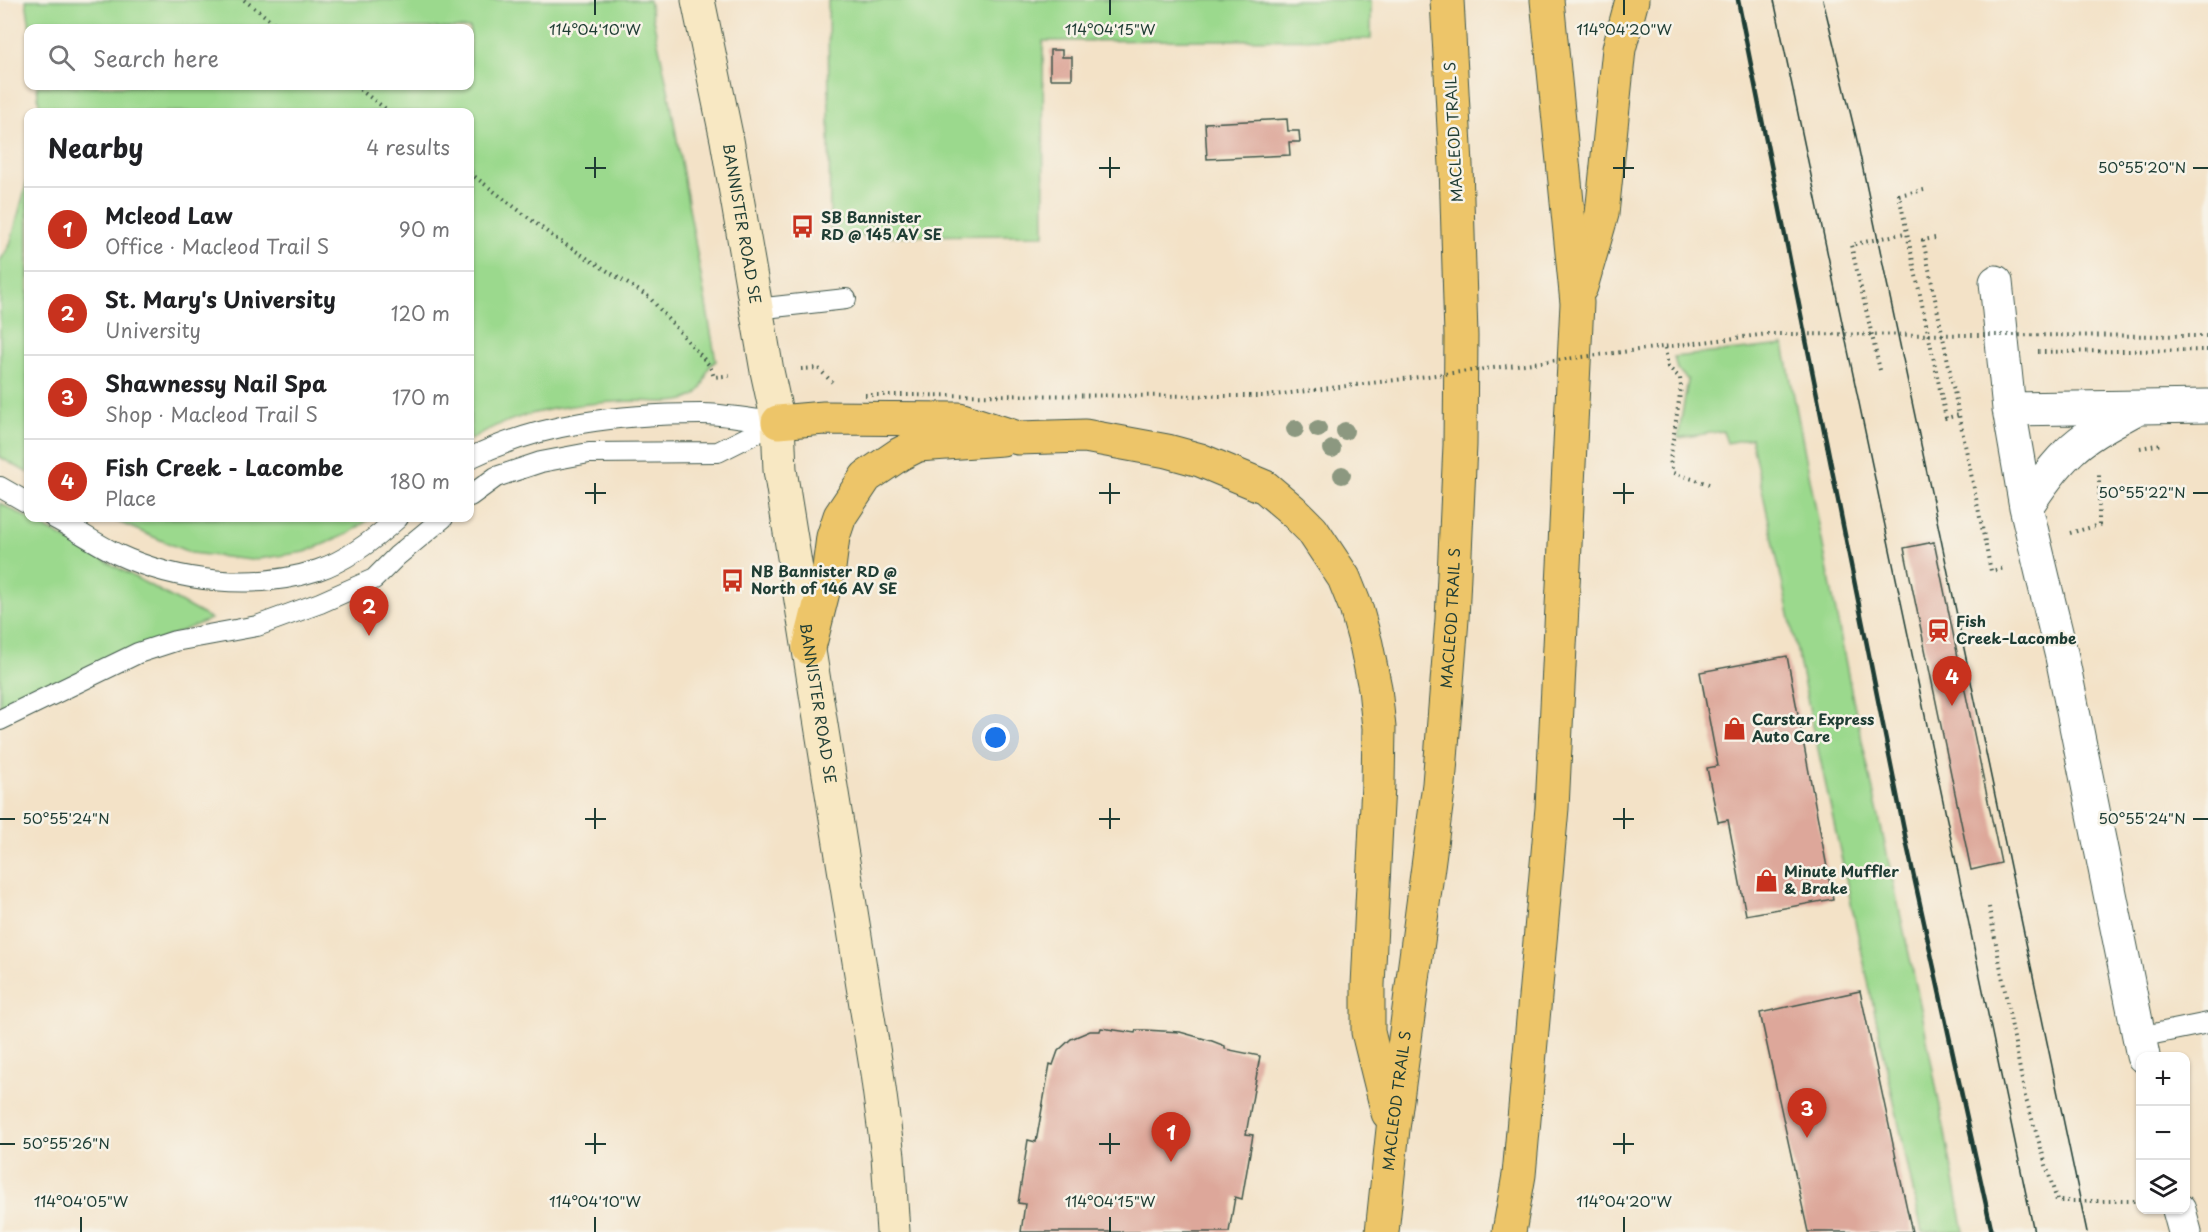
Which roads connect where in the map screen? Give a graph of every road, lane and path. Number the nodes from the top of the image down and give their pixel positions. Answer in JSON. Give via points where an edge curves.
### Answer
{"nodes":[{"id":1,"x":244,"y":0,"type":"edge"},
{"id":2,"x":698,"y":0,"type":"edge"},
{"id":3,"x":1447,"y":0,"type":"edge"},
{"id":4,"x":1547,"y":0,"type":"edge"},
{"id":5,"x":1632,"y":0,"type":"edge"},
{"id":6,"x":276,"y":24,"type":"edge"},
{"id":7,"x":360,"y":90,"type":"edge"},
{"id":8,"x":385,"y":108,"type":"edge"},
{"id":9,"x":474,"y":176,"type":"edge"},
{"id":10,"x":1924,"y":190,"type":"dead end"},
{"id":11,"x":1905,"y":233,"type":"junction"},
{"id":12,"x":1935,"y":238,"type":"dead end"},
{"id":13,"x":1996,"y":282,"type":"dead end"},
{"id":14,"x":846,"y":299,"type":"dead end"},
{"id":15,"x":1577,"y":303,"type":"junction"},
{"id":16,"x":756,"y":309,"type":"junction"},
{"id":17,"x":2208,"y":336,"type":"edge"},
{"id":18,"x":1665,"y":348,"type":"junction"},
{"id":19,"x":2208,"y":350,"type":"edge"},
{"id":20,"x":2002,"y":353,"type":"junction"},
{"id":21,"x":1880,"y":370,"type":"dead end"},
{"id":22,"x":714,"y":377,"type":"dead end"},
{"id":23,"x":865,"y":395,"type":"dead end"},
{"id":24,"x":2208,"y":406,"type":"edge"},
{"id":25,"x":2139,"y":407,"type":"junction"},
{"id":26,"x":2009,"y":409,"type":"junction"},
{"id":27,"x":1959,"y":415,"type":"junction"},
{"id":28,"x":778,"y":422,"type":"junction"},
{"id":29,"x":1018,"y":438,"type":"junction"},
{"id":30,"x":2167,"y":444,"type":"dead end"},
{"id":31,"x":2136,"y":449,"type":"dead end"},
{"id":32,"x":474,"y":456,"type":"edge"},
{"id":33,"x":2099,"y":463,"type":"dead end"},
{"id":34,"x":1709,"y":484,"type":"dead end"},
{"id":35,"x":0,"y":487,"type":"edge"},
{"id":36,"x":474,"y":493,"type":"edge"},
{"id":37,"x":24,"y":501,"type":"edge"},
{"id":38,"x":2026,"y":507,"type":"junction"},
{"id":39,"x":61,"y":522,"type":"edge"},
{"id":40,"x":394,"y":522,"type":"edge"},
{"id":41,"x":437,"y":522,"type":"edge"},
{"id":42,"x":2070,"y":533,"type":"dead end"},
{"id":43,"x":2006,"y":568,"type":"dead end"},
{"id":44,"x":809,"y":648,"type":"junction"},
{"id":45,"x":0,"y":720,"type":"edge"},
{"id":46,"x":1989,"y":907,"type":"dead end"},
{"id":47,"x":2208,"y":1023,"type":"edge"},
{"id":48,"x":2141,"y":1047,"type":"edge"},
{"id":49,"x":1393,"y":1129,"type":"junction"},
{"id":50,"x":2136,"y":1201,"type":"edge"},
{"id":51,"x":2180,"y":1214,"type":"edge"},
{"id":52,"x":893,"y":1232,"type":"edge"},
{"id":53,"x":1382,"y":1232,"type":"edge"},
{"id":54,"x":1509,"y":1232,"type":"edge"},
{"id":55,"x":2185,"y":1232,"type":"edge"}],
"edges":[{"from":1,"to":6,"type":"path"},
{"from":2,"to":16,"type":"street","name":"BANNISTER ROAD SE"},
{"from":3,"to":49,"type":"highway","name":"MACLEOD TRAIL S","via":[[1461,336],[1452,619],[1439,784]]},
{"from":4,"to":15,"type":"highway"},
{"from":5,"to":15,"type":"highway","via":[[1618,49],[1602,214]]},
{"from":7,"to":8,"type":"path"},
{"from":9,"to":22,"type":"path","via":[[555,238],[649,297],[710,366]]},
{"from":10,"to":11,"type":"path","via":[[1899,195]]},
{"from":11,"to":21,"type":"path","via":[[1851,245]]},
{"from":11,"to":27,"type":"path","via":[[1946,418]]},
{"from":12,"to":27,"type":"path","via":[[1923,240]]},
{"from":13,"to":20,"type":"street"},
{"from":14,"to":16,"type":"lane"},
{"from":15,"to":54,"type":"highway","via":[[1552,808],[1519,1175]]},
{"from":16,"to":28,"type":"street","name":"BANNISTER ROAD SE"},
{"from":17,"to":18,"type":"path","bridge":true,"via":[[1768,334]]},
{"from":18,"to":23,"type":"path","bridge":true,"via":[[1266,396]]},
{"from":18,"to":34,"type":"path","via":[[1668,367],[1680,378],[1682,387],[1670,460],[1672,473]]},
{"from":19,"to":20,"type":"path"},
{"from":20,"to":26,"type":"street"},
{"from":24,"to":25,"type":"street"},
{"from":25,"to":26,"type":"street"},
{"from":25,"to":38,"type":"street","via":[[2071,450]]},
{"from":26,"to":38,"type":"street"},
{"from":27,"to":43,"type":"path","via":[[1991,571]]},
{"from":28,"to":29,"type":"highway","via":[[824,418],[959,419]]},
{"from":28,"to":32,"type":"lane","via":[[702,414],[584,422],[537,432]]},
{"from":28,"to":36,"type":"lane","via":[[718,452],[589,453],[540,462],[496,477]]},
{"from":28,"to":44,"type":"street","name":"BANNISTER ROAD SE","via":[[780,470]]},
{"from":29,"to":44,"type":"highway","via":[[918,445],[866,477],[836,527]]},
{"from":29,"to":49,"type":"highway","via":[[1085,436],[1167,451],[1265,487],[1312,530],[1344,578],[1359,617],[1375,688],[1379,728],[1368,1032]]},
{"from":30,"to":31,"type":"path"},
{"from":33,"to":42,"type":"path","via":[[2099,525]]},
{"from":35,"to":37,"type":"lane"},
{"from":38,"to":48,"type":"street","via":[[2062,657]]},
{"from":39,"to":40,"type":"lane","via":[[117,554],[150,567],[184,575],[259,582],[336,562]]},
{"from":41,"to":45,"type":"lane","via":[[374,579],[257,626],[176,641],[138,653]]},
{"from":44,"to":52,"type":"street","name":"BANNISTER ROAD SE","via":[[877,1073]]},
{"from":46,"to":50,"type":"path","bridge":true,"via":[[2025,1096],[2057,1201]]},
{"from":47,"to":48,"type":"lane"},
{"from":49,"to":53,"type":"highway","name":"MACLEOD TRAIL S"},
{"from":51,"to":55,"type":"street"}]}
